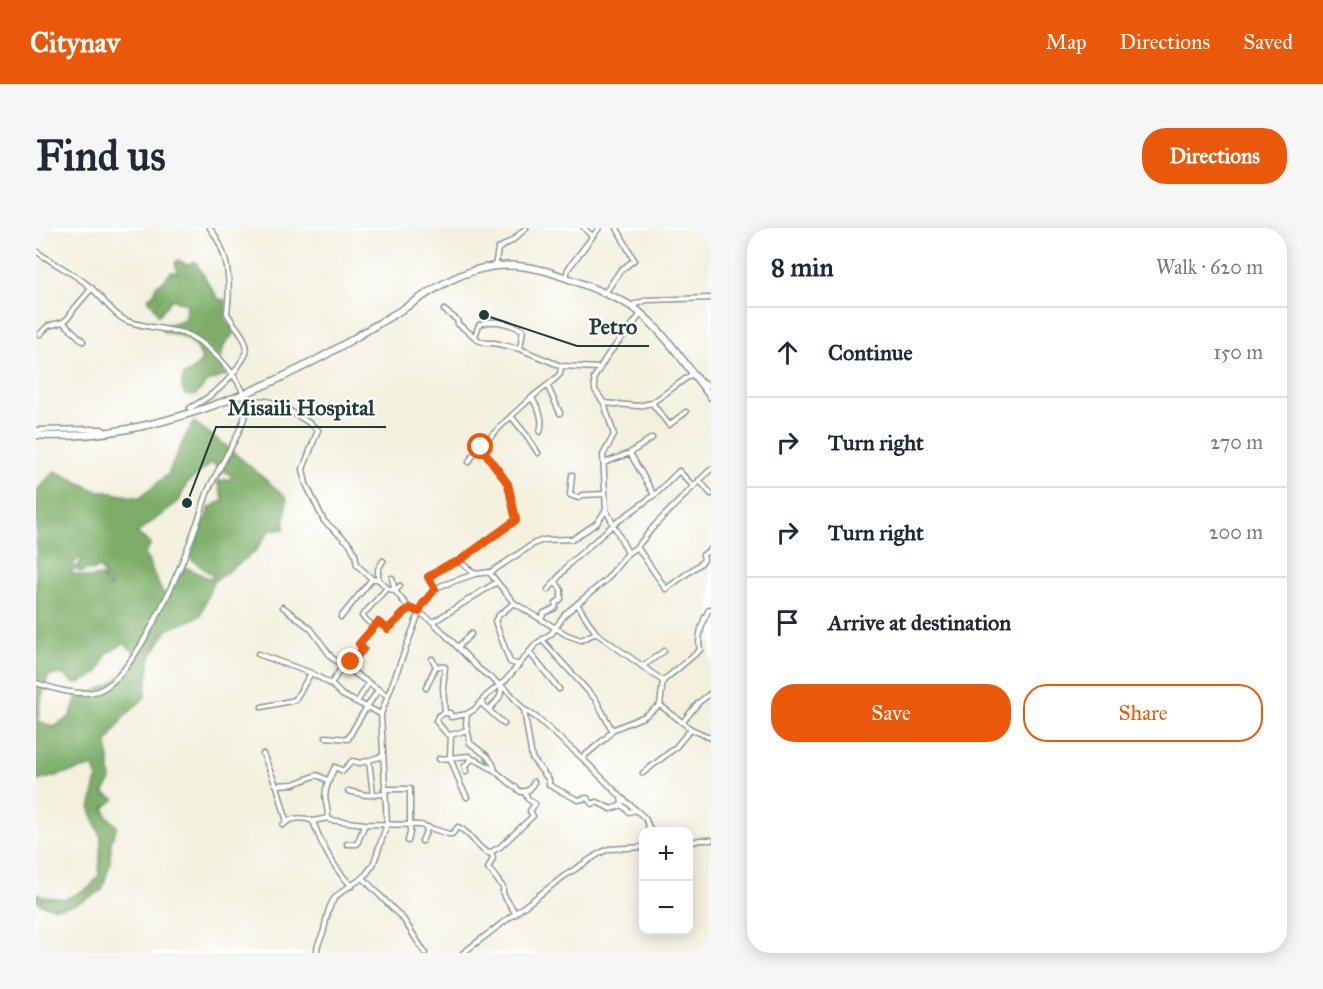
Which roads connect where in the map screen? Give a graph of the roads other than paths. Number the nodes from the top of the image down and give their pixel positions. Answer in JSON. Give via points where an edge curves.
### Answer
{"nodes":[{"id":1,"x":210,"y":228,"type":"edge"},
{"id":2,"x":526,"y":228,"type":"edge"},
{"id":3,"x":584,"y":228,"type":"edge"},
{"id":4,"x":598,"y":228,"type":"edge"},
{"id":5,"x":617,"y":228,"type":"edge"},
{"id":6,"x":592,"y":236,"type":"junction"},
{"id":7,"x":36,"y":251,"type":"edge"},
{"id":8,"x":495,"y":266,"type":"junction"},
{"id":9,"x":566,"y":277,"type":"junction"},
{"id":10,"x":92,"y":288,"type":"junction"},
{"id":11,"x":604,"y":294,"type":"junction"},
{"id":12,"x":711,"y":298,"type":"edge"},
{"id":13,"x":630,"y":306,"type":"junction"},
{"id":14,"x":444,"y":310,"type":"dead end"},
{"id":15,"x":641,"y":314,"type":"junction"},
{"id":16,"x":63,"y":322,"type":"junction"},
{"id":17,"x":40,"y":334,"type":"dead end"},
{"id":18,"x":475,"y":336,"type":"junction"},
{"id":19,"x":83,"y":341,"type":"dead end"},
{"id":20,"x":520,"y":349,"type":"junction"},
{"id":21,"x":561,"y":366,"type":"junction"},
{"id":22,"x":599,"y":368,"type":"junction"},
{"id":23,"x":692,"y":374,"type":"junction"},
{"id":24,"x":233,"y":376,"type":"junction"},
{"id":25,"x":697,"y":380,"type":"junction"},
{"id":26,"x":711,"y":386,"type":"edge"},
{"id":27,"x":548,"y":387,"type":"junction"},
{"id":28,"x":245,"y":397,"type":"junction"},
{"id":29,"x":711,"y":397,"type":"edge"},
{"id":30,"x":532,"y":398,"type":"junction"},
{"id":31,"x":604,"y":403,"type":"junction"},
{"id":32,"x":652,"y":403,"type":"junction"},
{"id":33,"x":190,"y":408,"type":"dead end"},
{"id":34,"x":686,"y":412,"type":"dead end"},
{"id":35,"x":560,"y":413,"type":"dead end"},
{"id":36,"x":511,"y":416,"type":"junction"},
{"id":37,"x":36,"y":430,"type":"edge"},
{"id":38,"x":540,"y":432,"type":"dead end"},
{"id":39,"x":107,"y":434,"type":"junction"},
{"id":40,"x":36,"y":435,"type":"edge"},
{"id":41,"x":652,"y":438,"type":"dead end"},
{"id":42,"x":481,"y":447,"type":"junction"},
{"id":43,"x":538,"y":453,"type":"dead end"},
{"id":44,"x":630,"y":453,"type":"junction"},
{"id":45,"x":469,"y":462,"type":"dead end"},
{"id":46,"x":604,"y":463,"type":"junction"},
{"id":47,"x":711,"y":469,"type":"edge"},
{"id":48,"x":572,"y":475,"type":"dead end"},
{"id":49,"x":699,"y":480,"type":"junction"},
{"id":50,"x":694,"y":487,"type":"junction"},
{"id":51,"x":604,"y":494,"type":"junction"},
{"id":52,"x":711,"y":494,"type":"edge"},
{"id":53,"x":654,"y":495,"type":"junction"},
{"id":54,"x":606,"y":510,"type":"junction"},
{"id":55,"x":613,"y":525,"type":"junction"},
{"id":56,"x":637,"y":547,"type":"junction"},
{"id":57,"x":711,"y":549,"type":"edge"},
{"id":58,"x":628,"y":553,"type":"junction"},
{"id":59,"x":383,"y":561,"type":"dead end"},
{"id":60,"x":459,"y":561,"type":"junction"},
{"id":61,"x":489,"y":572,"type":"junction"},
{"id":62,"x":475,"y":574,"type":"junction"},
{"id":63,"x":392,"y":578,"type":"dead end"},
{"id":64,"x":372,"y":579,"type":"junction"},
{"id":65,"x":378,"y":579,"type":"junction"},
{"id":66,"x":497,"y":582,"type":"junction"},
{"id":67,"x":556,"y":582,"type":"junction"},
{"id":68,"x":400,"y":586,"type":"dead end"},
{"id":69,"x":387,"y":588,"type":"junction"},
{"id":70,"x":435,"y":589,"type":"junction"},
{"id":71,"x":548,"y":590,"type":"dead end"},
{"id":72,"x":395,"y":591,"type":"junction"},
{"id":73,"x":514,"y":603,"type":"junction"},
{"id":74,"x":577,"y":604,"type":"junction"},
{"id":75,"x":283,"y":607,"type":"dead end"},
{"id":76,"x":409,"y":608,"type":"junction"},
{"id":77,"x":711,"y":609,"type":"edge"},
{"id":78,"x":419,"y":612,"type":"junction"},
{"id":79,"x":557,"y":615,"type":"junction"},
{"id":80,"x":341,"y":617,"type":"dead end"},
{"id":81,"x":541,"y":619,"type":"junction"},
{"id":82,"x":434,"y":622,"type":"junction"},
{"id":83,"x":374,"y":627,"type":"junction"},
{"id":84,"x":554,"y":627,"type":"junction"},
{"id":85,"x":596,"y":633,"type":"junction"},
{"id":86,"x":471,"y":634,"type":"dead end"},
{"id":87,"x":542,"y":640,"type":"junction"},
{"id":88,"x":459,"y":646,"type":"junction"},
{"id":89,"x":664,"y":651,"type":"dead end"},
{"id":90,"x":529,"y":652,"type":"junction"},
{"id":91,"x":258,"y":654,"type":"dead end"},
{"id":92,"x":432,"y":659,"type":"dead end"},
{"id":93,"x":343,"y":665,"type":"junction"},
{"id":94,"x":519,"y":665,"type":"junction"},
{"id":95,"x":436,"y":666,"type":"junction"},
{"id":96,"x":643,"y":666,"type":"junction"},
{"id":97,"x":348,"y":668,"type":"junction"},
{"id":98,"x":311,"y":673,"type":"junction"},
{"id":99,"x":663,"y":681,"type":"junction"},
{"id":100,"x":36,"y":683,"type":"edge"},
{"id":101,"x":369,"y":683,"type":"junction"},
{"id":102,"x":331,"y":684,"type":"junction"},
{"id":103,"x":501,"y":685,"type":"junction"},
{"id":104,"x":426,"y":688,"type":"dead end"},
{"id":105,"x":559,"y":689,"type":"dead end"},
{"id":106,"x":378,"y":690,"type":"junction"},
{"id":107,"x":711,"y":693,"type":"edge"},
{"id":108,"x":388,"y":696,"type":"junction"},
{"id":109,"x":357,"y":702,"type":"junction"},
{"id":110,"x":481,"y":704,"type":"junction"},
{"id":111,"x":660,"y":705,"type":"junction"},
{"id":112,"x":262,"y":707,"type":"dead end"},
{"id":113,"x":368,"y":708,"type":"junction"},
{"id":114,"x":489,"y":710,"type":"junction"},
{"id":115,"x":524,"y":710,"type":"junction"},
{"id":116,"x":445,"y":713,"type":"junction"},
{"id":117,"x":381,"y":714,"type":"junction"},
{"id":118,"x":467,"y":714,"type":"junction"},
{"id":119,"x":683,"y":722,"type":"junction"},
{"id":120,"x":504,"y":724,"type":"dead end"},
{"id":121,"x":691,"y":729,"type":"junction"},
{"id":122,"x":467,"y":730,"type":"junction"},
{"id":123,"x":612,"y":730,"type":"junction"},
{"id":124,"x":451,"y":735,"type":"junction"},
{"id":125,"x":326,"y":737,"type":"dead end"},
{"id":126,"x":711,"y":738,"type":"edge"},
{"id":127,"x":263,"y":754,"type":"dead end"},
{"id":128,"x":383,"y":756,"type":"junction"},
{"id":129,"x":450,"y":757,"type":"junction"},
{"id":130,"x":582,"y":758,"type":"junction"},
{"id":131,"x":439,"y":759,"type":"dead end"},
{"id":132,"x":472,"y":759,"type":"junction"},
{"id":133,"x":369,"y":761,"type":"junction"},
{"id":134,"x":495,"y":771,"type":"junction"},
{"id":135,"x":466,"y":772,"type":"dead end"},
{"id":136,"x":644,"y":773,"type":"dead end"},
{"id":137,"x":329,"y":781,"type":"junction"},
{"id":138,"x":534,"y":782,"type":"dead end"},
{"id":139,"x":276,"y":785,"type":"junction"},
{"id":140,"x":348,"y":791,"type":"dead end"},
{"id":141,"x":384,"y":791,"type":"junction"},
{"id":142,"x":525,"y":793,"type":"junction"},
{"id":143,"x":373,"y":794,"type":"junction"},
{"id":144,"x":467,"y":797,"type":"dead end"},
{"id":145,"x":621,"y":797,"type":"junction"},
{"id":146,"x":622,"y":805,"type":"junction"},
{"id":147,"x":636,"y":810,"type":"junction"},
{"id":148,"x":328,"y":818,"type":"junction"},
{"id":149,"x":313,"y":820,"type":"junction"},
{"id":150,"x":365,"y":824,"type":"junction"},
{"id":151,"x":387,"y":824,"type":"junction"},
{"id":152,"x":410,"y":825,"type":"junction"},
{"id":153,"x":428,"y":827,"type":"junction"},
{"id":154,"x":649,"y":827,"type":"edge"},
{"id":155,"x":711,"y":840,"type":"edge"},
{"id":156,"x":408,"y":841,"type":"dead end"},
{"id":157,"x":422,"y":841,"type":"dead end"},
{"id":158,"x":693,"y":842,"type":"edge"},
{"id":159,"x":347,"y":844,"type":"dead end"},
{"id":160,"x":639,"y":847,"type":"edge"},
{"id":161,"x":491,"y":852,"type":"junction"},
{"id":162,"x":363,"y":878,"type":"junction"},
{"id":163,"x":352,"y":886,"type":"junction"},
{"id":164,"x":516,"y":914,"type":"junction"},
{"id":165,"x":317,"y":953,"type":"edge"},
{"id":166,"x":425,"y":953,"type":"edge"},
{"id":167,"x":463,"y":953,"type":"edge"}],
"edges":[{"from":1,"to":24,"type":"street","via":[[226,256],[227,313],[246,344],[247,353]]},
{"from":2,"to":8,"type":"street","via":[[498,249]]},
{"from":3,"to":6,"type":"street"},
{"from":4,"to":6,"type":"street"},
{"from":5,"to":11,"type":"street","via":[[634,260],[620,271]]},
{"from":6,"to":9,"type":"street"},
{"from":7,"to":10,"type":"street"},
{"from":8,"to":9,"type":"main road","via":[[527,266]]},
{"from":8,"to":28,"type":"main road","via":[[456,277],[331,352]]},
{"from":9,"to":11,"type":"main road"},
{"from":10,"to":16,"type":"street"},
{"from":10,"to":24,"type":"street","via":[[124,320],[196,340],[226,365]]},
{"from":11,"to":13,"type":"main road"},
{"from":12,"to":13,"type":"street","via":[[647,300]]},
{"from":13,"to":15,"type":"main road"},
{"from":14,"to":18,"type":"street"},
{"from":15,"to":22,"type":"street"},
{"from":15,"to":23,"type":"main road"},
{"from":16,"to":17,"type":"street","via":[[50,325]]},
{"from":16,"to":19,"type":"street"},
{"from":18,"to":20,"type":"street","via":[[487,343]]},
{"from":18,"to":20,"type":"street","via":[[484,322],[512,325],[523,330]]},
{"from":20,"to":21,"type":"street"},
{"from":21,"to":22,"type":"street"},
{"from":21,"to":27,"type":"street","via":[[560,374]]},
{"from":22,"to":31,"type":"street","via":[[594,378],[595,390]]},
{"from":23,"to":25,"type":"main road"},
{"from":23,"to":32,"type":"street"},
{"from":24,"to":28,"type":"street"},
{"from":24,"to":33,"type":"street"},
{"from":25,"to":26,"type":"street"},
{"from":25,"to":29,"type":"main road"},
{"from":27,"to":30,"type":"street"},
{"from":27,"to":35,"type":"street"},
{"from":28,"to":39,"type":"main road"},
{"from":28,"to":64,"type":"street","via":[[252,402],[266,401],[307,420],[318,430],[303,469],[306,484],[324,520],[350,544],[357,565]]},
{"from":28,"to":100,"type":"street","via":[[242,426],[208,491],[166,598],[122,673],[99,690],[75,693]]},
{"from":30,"to":36,"type":"street"},
{"from":30,"to":38,"type":"street","via":[[543,423]]},
{"from":31,"to":32,"type":"street"},
{"from":31,"to":46,"type":"street","via":[[614,435],[603,455]]},
{"from":32,"to":34,"type":"street","via":[[669,425]]},
{"from":36,"to":42,"type":"street"},
{"from":36,"to":43,"type":"street"},
{"from":37,"to":39,"type":"street","via":[[102,429]]},
{"from":39,"to":40,"type":"main road"},
{"from":41,"to":44,"type":"street"},
{"from":42,"to":45,"type":"street"},
{"from":42,"to":60,"type":"street","via":[[508,484],[516,520]]},
{"from":44,"to":46,"type":"street"},
{"from":44,"to":53,"type":"street"},
{"from":46,"to":51,"type":"street"},
{"from":47,"to":49,"type":"street"},
{"from":48,"to":51,"type":"street","via":[[570,495],[578,498]]},
{"from":49,"to":50,"type":"street"},
{"from":49,"to":52,"type":"street"},
{"from":50,"to":53,"type":"street","via":[[679,471]]},
{"from":50,"to":56,"type":"street"},
{"from":51,"to":54,"type":"street"},
{"from":53,"to":55,"type":"street"},
{"from":54,"to":55,"type":"street"},
{"from":54,"to":61,"type":"street","via":[[597,523],[573,539],[535,543]]},
{"from":55,"to":58,"type":"street"},
{"from":55,"to":67,"type":"street","via":[[570,563]]},
{"from":56,"to":57,"type":"street","via":[[666,589],[700,564]]},
{"from":56,"to":58,"type":"street"},
{"from":58,"to":74,"type":"street","via":[[606,580]]},
{"from":59,"to":65,"type":"street"},
{"from":60,"to":62,"type":"street"},
{"from":60,"to":70,"type":"street","via":[[428,577]]},
{"from":61,"to":62,"type":"street"},
{"from":61,"to":66,"type":"street"},
{"from":62,"to":70,"type":"street"},
{"from":63,"to":72,"type":"street"},
{"from":64,"to":65,"type":"street"},
{"from":64,"to":80,"type":"street"},
{"from":65,"to":69,"type":"street"},
{"from":66,"to":73,"type":"street"},
{"from":66,"to":82,"type":"street"},
{"from":67,"to":71,"type":"street"},
{"from":67,"to":79,"type":"street","via":[[561,591],[555,608]]},
{"from":68,"to":72,"type":"street"},
{"from":69,"to":72,"type":"street"},
{"from":69,"to":83,"type":"street","via":[[362,616]]},
{"from":70,"to":78,"type":"street"},
{"from":72,"to":76,"type":"street"},
{"from":73,"to":81,"type":"street"},
{"from":73,"to":94,"type":"street","via":[[495,621],[510,662]]},
{"from":74,"to":79,"type":"street"},
{"from":74,"to":85,"type":"street"},
{"from":75,"to":93,"type":"street","via":[[311,629],[332,658]]},
{"from":76,"to":78,"type":"street"},
{"from":76,"to":83,"type":"street","via":[[388,629],[378,622]]},
{"from":77,"to":99,"type":"street","via":[[700,632],[699,653]]},
{"from":78,"to":82,"type":"street"},
{"from":78,"to":108,"type":"street"},
{"from":79,"to":81,"type":"street","via":[[544,613]]},
{"from":79,"to":84,"type":"street"},
{"from":81,"to":84,"type":"street"},
{"from":82,"to":88,"type":"street"},
{"from":83,"to":97,"type":"street","via":[[359,644],[363,649]]},
{"from":84,"to":85,"type":"street","via":[[580,640]]},
{"from":84,"to":87,"type":"street"},
{"from":85,"to":96,"type":"street"},
{"from":86,"to":88,"type":"street"},
{"from":87,"to":90,"type":"street"},
{"from":87,"to":123,"type":"street","via":[[596,700]]},
{"from":88,"to":103,"type":"street","via":[[478,668]]},
{"from":89,"to":96,"type":"street"},
{"from":90,"to":94,"type":"street"},
{"from":90,"to":105,"type":"street"},
{"from":91,"to":98,"type":"street"},
{"from":92,"to":95,"type":"street"},
{"from":93,"to":97,"type":"street"},
{"from":93,"to":102,"type":"street"},
{"from":94,"to":103,"type":"street"},
{"from":95,"to":104,"type":"street"},
{"from":95,"to":116,"type":"street","via":[[445,667]]},
{"from":96,"to":99,"type":"street"},
{"from":97,"to":101,"type":"street"},
{"from":98,"to":102,"type":"street"},
{"from":98,"to":112,"type":"street","via":[[295,700]]},
{"from":99,"to":111,"type":"street"},
{"from":101,"to":106,"type":"street"},
{"from":101,"to":109,"type":"street"},
{"from":102,"to":109,"type":"street"},
{"from":103,"to":110,"type":"street"},
{"from":103,"to":114,"type":"street","via":[[500,699]]},
{"from":103,"to":115,"type":"street"},
{"from":106,"to":108,"type":"street"},
{"from":106,"to":113,"type":"street"},
{"from":107,"to":119,"type":"street","via":[[698,702]]},
{"from":108,"to":117,"type":"street"},
{"from":109,"to":113,"type":"street"},
{"from":110,"to":114,"type":"street"},
{"from":110,"to":118,"type":"street"},
{"from":111,"to":119,"type":"street"},
{"from":111,"to":123,"type":"street"},
{"from":113,"to":117,"type":"street"},
{"from":113,"to":125,"type":"street","via":[[348,739]]},
{"from":114,"to":120,"type":"street"},
{"from":115,"to":130,"type":"street"},
{"from":115,"to":146,"type":"street","via":[[532,758],[549,785],[578,800],[587,798],[592,804],[597,802],[611,809]]},
{"from":116,"to":118,"type":"street","via":[[454,718]]},
{"from":116,"to":124,"type":"street","via":[[436,721]]},
{"from":117,"to":128,"type":"street"},
{"from":118,"to":122,"type":"street"},
{"from":119,"to":121,"type":"street"},
{"from":121,"to":126,"type":"street"},
{"from":121,"to":136,"type":"street"},
{"from":122,"to":124,"type":"street"},
{"from":122,"to":134,"type":"street","via":[[470,743],[487,756]]},
{"from":123,"to":130,"type":"street"},
{"from":124,"to":129,"type":"street"},
{"from":127,"to":139,"type":"street"},
{"from":128,"to":133,"type":"street"},
{"from":128,"to":141,"type":"street"},
{"from":129,"to":131,"type":"street"},
{"from":129,"to":132,"type":"street"},
{"from":129,"to":144,"type":"street"},
{"from":130,"to":145,"type":"street"},
{"from":132,"to":134,"type":"street"},
{"from":132,"to":135,"type":"street","via":[[465,766]]},
{"from":133,"to":137,"type":"street","via":[[352,761],[343,771],[335,767]]},
{"from":133,"to":143,"type":"street"},
{"from":134,"to":142,"type":"street","via":[[513,788]]},
{"from":137,"to":139,"type":"street","via":[[317,775],[294,784]]},
{"from":137,"to":148,"type":"street","via":[[325,802]]},
{"from":138,"to":142,"type":"street"},
{"from":139,"to":149,"type":"street","via":[[285,823]]},
{"from":140,"to":143,"type":"street"},
{"from":141,"to":143,"type":"street"},
{"from":141,"to":151,"type":"street"},
{"from":141,"to":152,"type":"street","via":[[410,789]]},
{"from":142,"to":161,"type":"street","via":[[535,804],[530,811],[533,816]]},
{"from":145,"to":146,"type":"street"},
{"from":145,"to":147,"type":"street"},
{"from":146,"to":147,"type":"street","via":[[629,812]]},
{"from":147,"to":154,"type":"street"},
{"from":148,"to":149,"type":"street"},
{"from":148,"to":150,"type":"street"},
{"from":149,"to":163,"type":"street","via":[[321,843]]},
{"from":150,"to":151,"type":"street"},
{"from":150,"to":159,"type":"street","via":[[357,844]]},
{"from":151,"to":152,"type":"street"},
{"from":151,"to":162,"type":"street","via":[[373,865]]},
{"from":152,"to":153,"type":"street"},
{"from":152,"to":156,"type":"street"},
{"from":153,"to":157,"type":"street"},
{"from":153,"to":161,"type":"street","via":[[452,834],[458,827],[468,832],[483,851]]},
{"from":155,"to":158,"type":"street"},
{"from":160,"to":164,"type":"street","via":[[600,853]]},
{"from":161,"to":164,"type":"street","via":[[493,858],[488,869],[496,875]]},
{"from":162,"to":163,"type":"street"},
{"from":162,"to":166,"type":"street","via":[[404,920]]},
{"from":163,"to":165,"type":"street","via":[[329,906]]},
{"from":164,"to":167,"type":"street"}]}
